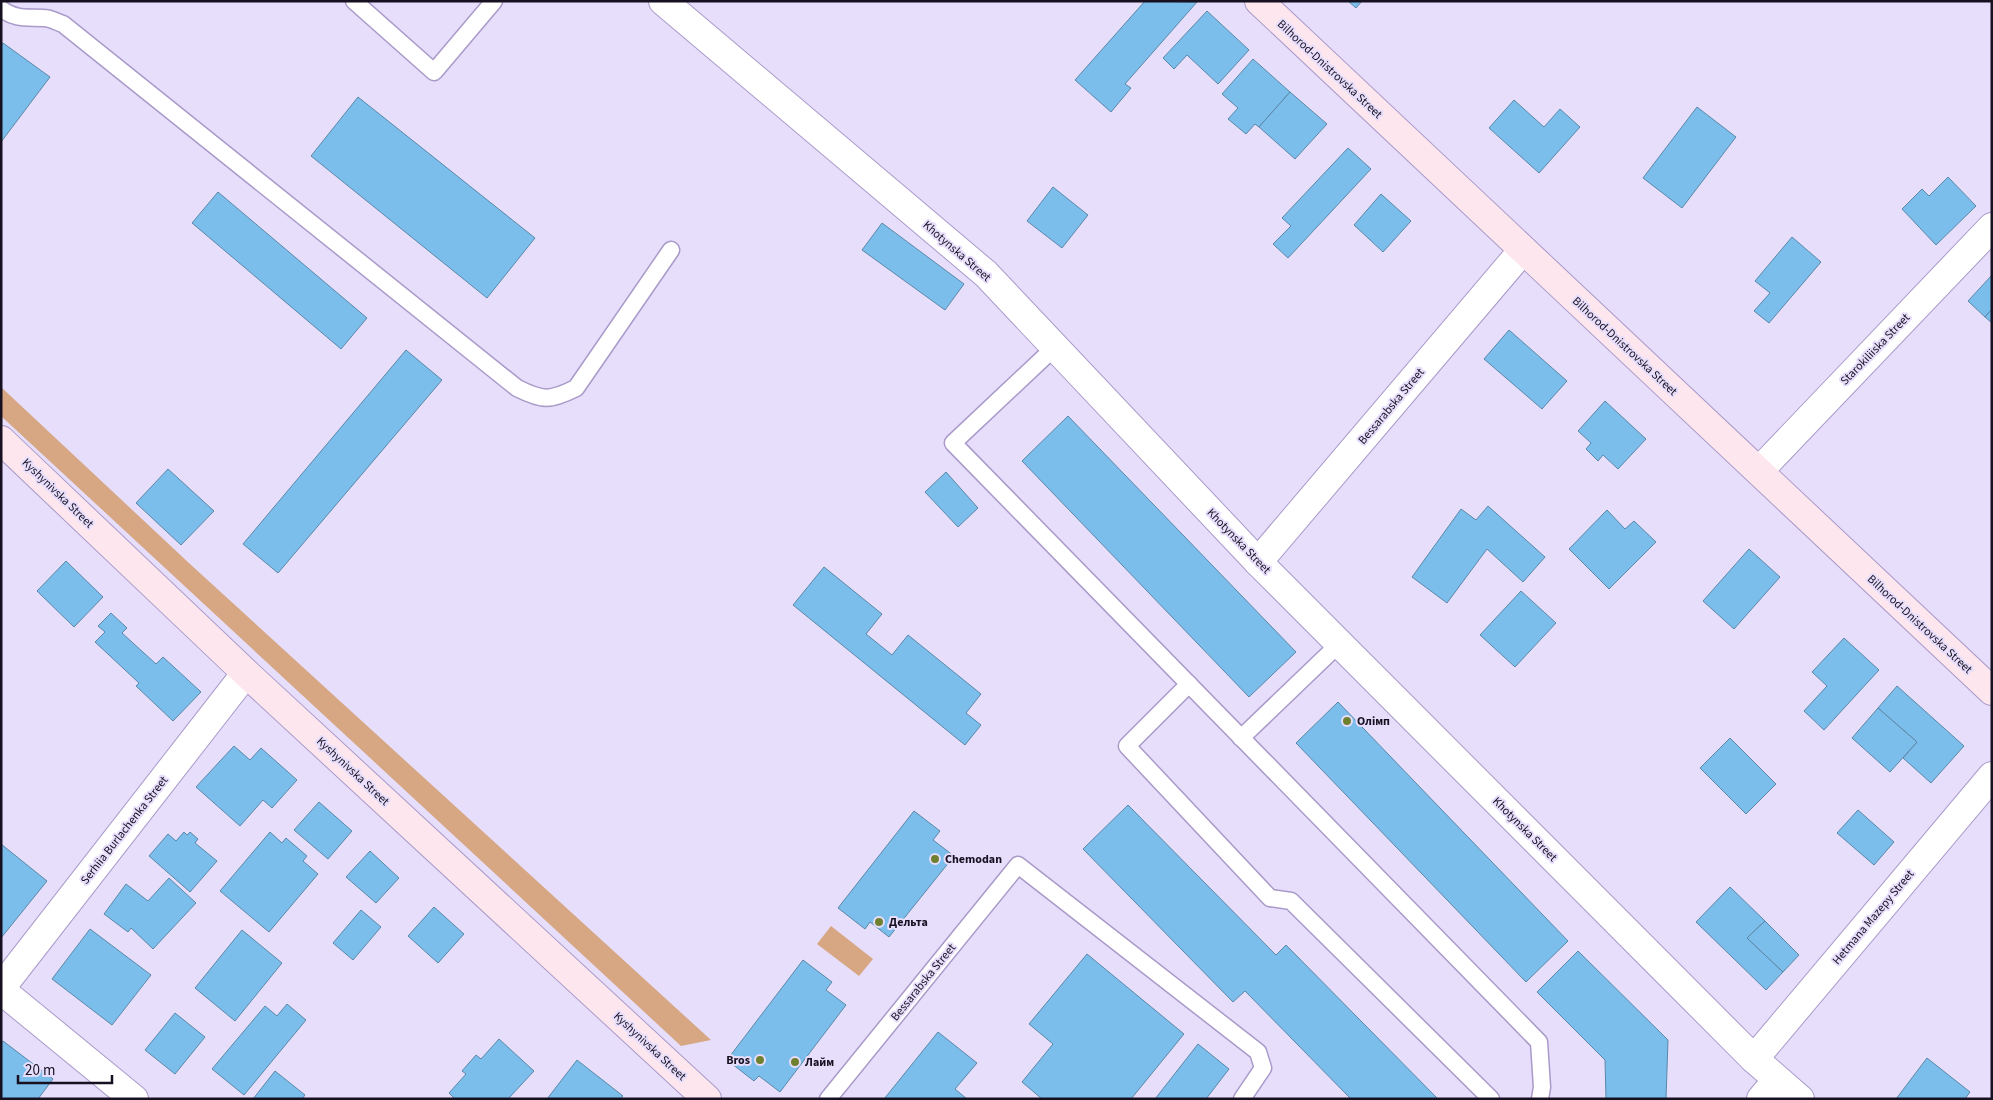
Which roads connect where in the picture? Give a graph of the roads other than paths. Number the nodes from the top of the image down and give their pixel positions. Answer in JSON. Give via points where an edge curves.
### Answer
{"nodes":[{"id":1,"x":354,"y":1,"type":"edge"},
{"id":2,"x":494,"y":1,"type":"edge"},
{"id":3,"x":663,"y":1,"type":"edge"},
{"id":4,"x":1259,"y":1,"type":"edge"},
{"id":5,"x":1,"y":9,"type":"edge"},
{"id":6,"x":1992,"y":227,"type":"edge"},
{"id":7,"x":671,"y":250,"type":"dead end"},
{"id":8,"x":1523,"y":250,"type":"junction"},
{"id":9,"x":1055,"y":347,"type":"junction"},
{"id":10,"x":1,"y":440,"type":"edge"},
{"id":11,"x":1758,"y":471,"type":"junction"},
{"id":12,"x":1258,"y":562,"type":"junction"},
{"id":13,"x":1340,"y":643,"type":"junction"},
{"id":14,"x":246,"y":673,"type":"junction"},
{"id":15,"x":1189,"y":684,"type":"junction"},
{"id":16,"x":1992,"y":691,"type":"edge"},
{"id":17,"x":1241,"y":738,"type":"junction"},
{"id":18,"x":1992,"y":776,"type":"edge"},
{"id":19,"x":1,"y":989,"type":"edge"},
{"id":20,"x":1754,"y":1059,"type":"junction"},
{"id":21,"x":1769,"y":1089,"type":"edge"},
{"id":22,"x":134,"y":1099,"type":"edge"},
{"id":23,"x":707,"y":1099,"type":"edge"},
{"id":24,"x":828,"y":1099,"type":"edge"},
{"id":25,"x":1242,"y":1099,"type":"edge"},
{"id":26,"x":1491,"y":1099,"type":"edge"},
{"id":27,"x":1540,"y":1099,"type":"edge"},
{"id":28,"x":1800,"y":1099,"type":"edge"}],
"edges":[{"from":1,"to":2,"type":"lane","via":[[434,72]]},
{"from":3,"to":9,"type":"street","name":"Khotynska Street","via":[[986,274]]},
{"from":4,"to":8,"type":"main road","name":"Bilhorod-Dnistrovska Street"},
{"from":5,"to":7,"type":"lane","via":[[24,19],[46,18],[63,24],[517,388],[536,398],[557,398],[576,388]]},
{"from":6,"to":11,"type":"street","name":"Starokiliiska Street"},
{"from":8,"to":11,"type":"main road","name":"Bilhorod-Dnistrovska Street"},
{"from":8,"to":12,"type":"street","name":"Bessarabska Street"},
{"from":9,"to":12,"type":"street","name":"Khotynska Street"},
{"from":9,"to":15,"type":"lane","via":[[953,443]]},
{"from":10,"to":14,"type":"main road","name":"Kyshynivska Street"},
{"from":11,"to":16,"type":"main road","name":"Bilhorod-Dnistrovska Street"},
{"from":12,"to":13,"type":"street","name":"Khotynska Street"},
{"from":13,"to":17,"type":"lane"},
{"from":13,"to":20,"type":"street","name":"Khotynska Street"},
{"from":14,"to":19,"type":"street","name":"Serhiia Burlachenka Street"},
{"from":14,"to":23,"type":"main road","name":"Kyshynivska Street"},
{"from":15,"to":17,"type":"lane"},
{"from":15,"to":26,"type":"lane","via":[[1127,746],[1270,898],[1291,901]]},
{"from":17,"to":27,"type":"lane","via":[[1540,1042]]},
{"from":18,"to":20,"type":"street","name":"Hetmana Mazepy Street"},
{"from":19,"to":22,"type":"street"},
{"from":20,"to":21,"type":"street","name":"Khotynska Street"},
{"from":21,"to":28,"type":"street","name":"Khotynska Street"},
{"from":24,"to":25,"type":"lane","name":"Bessarabska Street","via":[[1018,865],[1258,1052],[1263,1068]]}]}
